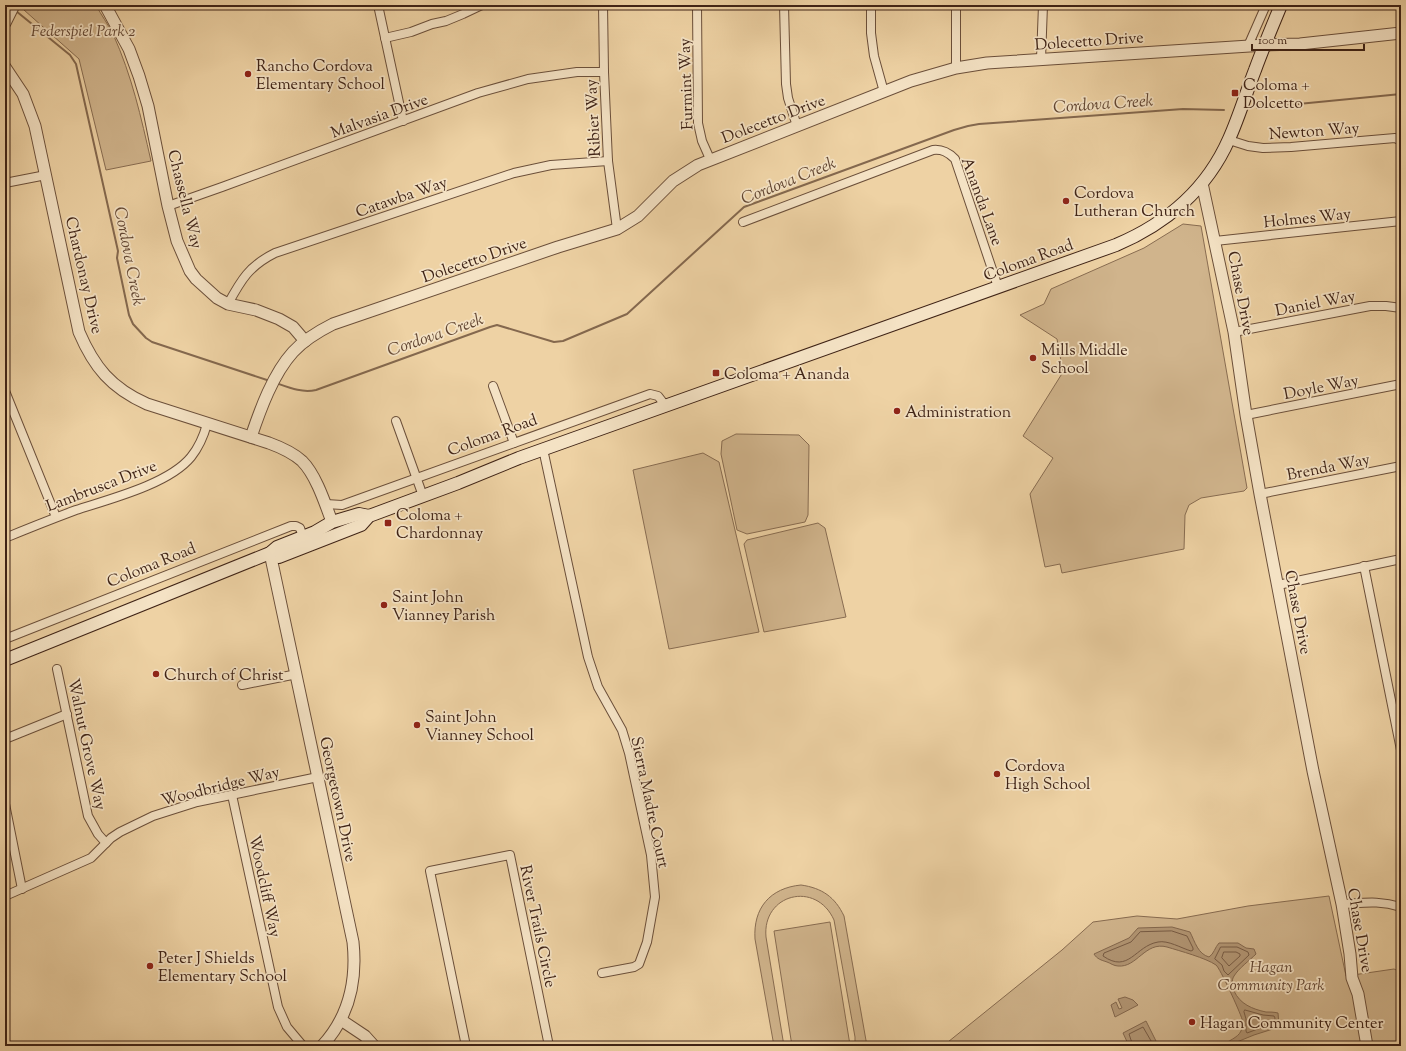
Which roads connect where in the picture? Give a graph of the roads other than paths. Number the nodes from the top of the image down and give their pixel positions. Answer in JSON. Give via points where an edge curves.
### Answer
{"nodes":[{"id":1,"x":105,"y":5,"type":"edge"},
{"id":2,"x":378,"y":5,"type":"edge"},
{"id":3,"x":482,"y":5,"type":"edge"},
{"id":4,"x":604,"y":5,"type":"edge"},
{"id":5,"x":697,"y":5,"type":"edge"},
{"id":6,"x":784,"y":5,"type":"edge"},
{"id":7,"x":871,"y":5,"type":"edge"},
{"id":8,"x":956,"y":5,"type":"edge"},
{"id":9,"x":1043,"y":5,"type":"edge"},
{"id":10,"x":1266,"y":5,"type":"edge"},
{"id":11,"x":1281,"y":5,"type":"edge"},
{"id":12,"x":12,"y":8,"type":"edge"},
{"id":13,"x":5,"y":23,"type":"edge"},
{"id":14,"x":1401,"y":33,"type":"edge"},
{"id":15,"x":385,"y":38,"type":"junction"},
{"id":16,"x":1265,"y":44,"type":"junction"},
{"id":17,"x":1248,"y":46,"type":"junction"},
{"id":18,"x":1041,"y":59,"type":"junction"},
{"id":19,"x":5,"y":67,"type":"edge"},
{"id":20,"x":956,"y":68,"type":"junction"},
{"id":21,"x":604,"y":72,"type":"junction"},
{"id":22,"x":884,"y":92,"type":"junction"},
{"id":23,"x":403,"y":121,"type":"junction"},
{"id":24,"x":797,"y":126,"type":"junction"},
{"id":25,"x":1229,"y":140,"type":"junction"},
{"id":26,"x":1401,"y":141,"type":"edge"},
{"id":27,"x":710,"y":159,"type":"junction"},
{"id":28,"x":608,"y":161,"type":"junction"},
{"id":29,"x":46,"y":175,"type":"junction"},
{"id":30,"x":5,"y":182,"type":"edge"},
{"id":31,"x":1202,"y":183,"type":"junction"},
{"id":32,"x":168,"y":206,"type":"junction"},
{"id":33,"x":1401,"y":221,"type":"edge"},
{"id":34,"x":743,"y":222,"type":"dead end"},
{"id":35,"x":617,"y":229,"type":"junction"},
{"id":36,"x":1216,"y":241,"type":"junction"},
{"id":37,"x":998,"y":287,"type":"junction"},
{"id":38,"x":228,"y":304,"type":"junction"},
{"id":39,"x":1401,"y":308,"type":"edge"},
{"id":40,"x":1234,"y":332,"type":"junction"},
{"id":41,"x":305,"y":341,"type":"junction"},
{"id":42,"x":1401,"y":384,"type":"edge"},
{"id":43,"x":493,"y":386,"type":"dead end"},
{"id":44,"x":5,"y":391,"type":"edge"},
{"id":45,"x":665,"y":405,"type":"junction"},
{"id":46,"x":1246,"y":415,"type":"junction"},
{"id":47,"x":396,"y":421,"type":"dead end"},
{"id":48,"x":207,"y":424,"type":"junction"},
{"id":49,"x":251,"y":437,"type":"junction"},
{"id":50,"x":514,"y":443,"type":"junction"},
{"id":51,"x":543,"y":449,"type":"junction"},
{"id":52,"x":1401,"y":466,"type":"edge"},
{"id":53,"x":417,"y":479,"type":"junction"},
{"id":54,"x":1260,"y":494,"type":"junction"},
{"id":55,"x":423,"y":496,"type":"junction"},
{"id":56,"x":326,"y":504,"type":"junction"},
{"id":57,"x":369,"y":516,"type":"junction"},
{"id":58,"x":56,"y":517,"type":"junction"},
{"id":59,"x":332,"y":522,"type":"junction"},
{"id":60,"x":358,"y":526,"type":"junction"},
{"id":61,"x":303,"y":537,"type":"junction"},
{"id":62,"x":5,"y":538,"type":"edge"},
{"id":63,"x":270,"y":554,"type":"junction"},
{"id":64,"x":1401,"y":559,"type":"edge"},
{"id":65,"x":1364,"y":566,"type":"junction"},
{"id":66,"x":1278,"y":585,"type":"junction"},
{"id":67,"x":5,"y":639,"type":"edge"},
{"id":68,"x":5,"y":660,"type":"edge"},
{"id":69,"x":57,"y":669,"type":"dead end"},
{"id":70,"x":297,"y":674,"type":"junction"},
{"id":71,"x":242,"y":685,"type":"dead end"},
{"id":72,"x":67,"y":714,"type":"junction"},
{"id":73,"x":5,"y":739,"type":"edge"},
{"id":74,"x":1401,"y":750,"type":"edge"},
{"id":75,"x":318,"y":777,"type":"junction"},
{"id":76,"x":232,"y":795,"type":"junction"},
{"id":77,"x":5,"y":804,"type":"edge"},
{"id":78,"x":106,"y":843,"type":"junction"},
{"id":79,"x":22,"y":889,"type":"junction"},
{"id":80,"x":5,"y":896,"type":"edge"},
{"id":81,"x":1342,"y":904,"type":"junction"},
{"id":82,"x":1401,"y":907,"type":"edge"},
{"id":83,"x":602,"y":973,"type":"dead end"},
{"id":84,"x":341,"y":1020,"type":"junction"},
{"id":85,"x":5,"y":1040,"type":"edge"},
{"id":86,"x":6,"y":1046,"type":"edge"},
{"id":87,"x":303,"y":1046,"type":"edge"},
{"id":88,"x":322,"y":1046,"type":"edge"},
{"id":89,"x":374,"y":1046,"type":"edge"},
{"id":90,"x":466,"y":1046,"type":"edge"},
{"id":91,"x":549,"y":1046,"type":"edge"},
{"id":92,"x":1367,"y":1046,"type":"edge"}],
"edges":[{"from":1,"to":32,"type":"street","name":"Chassella Way","via":[[139,76],[148,106]]},
{"from":2,"to":15,"type":"street"},
{"from":3,"to":15,"type":"street","via":[[446,21]]},
{"from":4,"to":21,"type":"street","name":"Ribier Way"},
{"from":5,"to":27,"type":"street","name":"Furmint Way","via":[[698,123]]},
{"from":6,"to":24,"type":"street","via":[[786,84]]},
{"from":7,"to":22,"type":"street","via":[[874,56]]},
{"from":8,"to":20,"type":"street"},
{"from":9,"to":18,"type":"street"},
{"from":10,"to":17,"type":"street"},
{"from":11,"to":16,"type":"main road","name":"Coloma Road"},
{"from":12,"to":13,"type":"street"},
{"from":14,"to":16,"type":"street","name":"Dolecetto Drive","via":[[1300,44]]},
{"from":15,"to":23,"type":"street"},
{"from":16,"to":17,"type":"street","name":"Dolecetto Drive"},
{"from":16,"to":25,"type":"main road","name":"Coloma Road"},
{"from":17,"to":18,"type":"street","name":"Dolecetto Drive"},
{"from":18,"to":20,"type":"street","name":"Dolecetto Drive"},
{"from":19,"to":29,"type":"street","name":"Chardonay Drive","via":[[23,94],[29,109]]},
{"from":20,"to":22,"type":"street","name":"Dolecetto Drive"},
{"from":21,"to":23,"type":"street","name":"Malvasia Drive","via":[[577,72],[528,79],[478,93]]},
{"from":21,"to":28,"type":"street","name":"Ribier Way"},
{"from":22,"to":24,"type":"street","name":"Dolecetto Drive"},
{"from":23,"to":32,"type":"street","name":"Malvasia Drive"},
{"from":24,"to":27,"type":"street","name":"Dolecetto Drive"},
{"from":25,"to":26,"type":"street","name":"Newton Way","via":[[1263,148],[1395,138]]},
{"from":25,"to":31,"type":"main road","name":"Coloma Road"},
{"from":27,"to":35,"type":"street","name":"Dolecetto Drive","via":[[672,181],[638,216]]},
{"from":28,"to":35,"type":"street","name":"Ribier Way"},
{"from":28,"to":38,"type":"street","name":"Catawba Way","via":[[552,165],[514,173],[275,253],[254,265],[239,283]]},
{"from":29,"to":30,"type":"street"},
{"from":29,"to":48,"type":"street","name":"Chardonay Drive","via":[[79,332],[90,355],[113,383],[133,398]]},
{"from":31,"to":36,"type":"street","name":"Chase Drive"},
{"from":31,"to":37,"type":"main road","name":"Coloma Road","via":[[1171,213],[1142,233],[1116,245]]},
{"from":32,"to":38,"type":"street","name":"Chassella Way","via":[[177,241],[190,271],[206,290]]},
{"from":33,"to":36,"type":"street","name":"Holmes Way"},
{"from":34,"to":37,"type":"street","name":"Ananda Lane","via":[[933,150],[946,151],[955,159]]},
{"from":35,"to":41,"type":"street","name":"Dolecetto Drive","via":[[333,324]]},
{"from":36,"to":40,"type":"street","name":"Chase Drive"},
{"from":37,"to":45,"type":"main road","name":"Coloma Road"},
{"from":38,"to":41,"type":"street","name":"Chassella Way","via":[[256,310],[279,319],[293,327]]},
{"from":39,"to":40,"type":"street","name":"Daniel Way","via":[[1370,306]]},
{"from":40,"to":46,"type":"street","name":"Chase Drive"},
{"from":41,"to":49,"type":"street","name":"Dolecetto Drive","via":[[293,352],[274,381]]},
{"from":42,"to":46,"type":"street","name":"Doyle Way"},
{"from":43,"to":50,"type":"street"},
{"from":44,"to":58,"type":"street"},
{"from":45,"to":50,"type":"street","name":"Coloma Road","via":[[658,396],[650,394]]},
{"from":45,"to":51,"type":"main road","name":"Coloma Road"},
{"from":46,"to":54,"type":"street","name":"Chase Drive"},
{"from":47,"to":53,"type":"street"},
{"from":48,"to":49,"type":"street","name":"Chardonay Drive"},
{"from":48,"to":58,"type":"street","name":"Lambrusca Drive","via":[[201,441],[191,457],[170,474],[154,483]]},
{"from":49,"to":56,"type":"street","name":"Chardonay Drive","via":[[278,446],[303,462]]},
{"from":50,"to":53,"type":"street","name":"Coloma Road"},
{"from":51,"to":55,"type":"main road","name":"Coloma Road"},
{"from":51,"to":83,"type":"street","name":"Sierra Madre Court","via":[[588,657],[598,687],[622,730],[630,753],[651,855],[655,897],[639,964]]},
{"from":52,"to":54,"type":"street","name":"Brenda Way"},
{"from":53,"to":55,"type":"street"},
{"from":53,"to":56,"type":"street","name":"Coloma Road","via":[[342,505]]},
{"from":54,"to":66,"type":"street","name":"Chase Drive"},
{"from":55,"to":57,"type":"main road","name":"Coloma Road"},
{"from":56,"to":59,"type":"street","name":"Chardonay Drive"},
{"from":57,"to":59,"type":"main road","name":"Coloma Road","via":[[358,514]]},
{"from":57,"to":60,"type":"main road","name":"Coloma Road"},
{"from":58,"to":62,"type":"street","name":"Lambrusca Drive"},
{"from":59,"to":60,"type":"main road","via":[[341,527]]},
{"from":59,"to":61,"type":"main road","name":"Coloma Road"},
{"from":60,"to":63,"type":"main road","name":"Coloma Road","via":[[279,557]]},
{"from":61,"to":63,"type":"main road","name":"Coloma Road","via":[[277,547]]},
{"from":61,"to":67,"type":"street","name":"Coloma Road","via":[[300,528],[291,526]]},
{"from":63,"to":68,"type":"main road","name":"Coloma Road"},
{"from":63,"to":70,"type":"street","name":"Georgetown Drive"},
{"from":64,"to":65,"type":"street"},
{"from":65,"to":66,"type":"street"},
{"from":65,"to":74,"type":"street"},
{"from":66,"to":81,"type":"street","name":"Chase Drive","via":[[1313,771]]},
{"from":69,"to":72,"type":"street","name":"Walnut Grove Way"},
{"from":70,"to":71,"type":"street"},
{"from":70,"to":75,"type":"street","name":"Georgetown Drive"},
{"from":72,"to":73,"type":"street"},
{"from":72,"to":78,"type":"street","name":"Walnut Grove Way","via":[[88,816]]},
{"from":75,"to":76,"type":"street","name":"Woodbridge Way"},
{"from":75,"to":84,"type":"street","name":"Georgetown Drive","via":[[355,954],[351,993]]},
{"from":76,"to":78,"type":"street","name":"Woodbridge Way","via":[[197,802],[153,816],[120,832]]},
{"from":76,"to":87,"type":"street","name":"Woodcliff Way","via":[[278,1007],[287,1027]]},
{"from":77,"to":79,"type":"street"},
{"from":78,"to":79,"type":"street","name":"Woodbridge Way","via":[[91,858]]},
{"from":79,"to":80,"type":"street","name":"Woodbridge Way"},
{"from":81,"to":82,"type":"street","via":[[1380,902]]},
{"from":81,"to":92,"type":"street","name":"Chase Drive","via":[[1352,978],[1358,994]]},
{"from":84,"to":88,"type":"street","name":"Georgetown Drive"},
{"from":84,"to":89,"type":"street","via":[[365,1036]]},
{"from":85,"to":86,"type":"street"},
{"from":90,"to":91,"type":"street","name":"River Trails Circle","via":[[430,871],[510,855]]}]}
